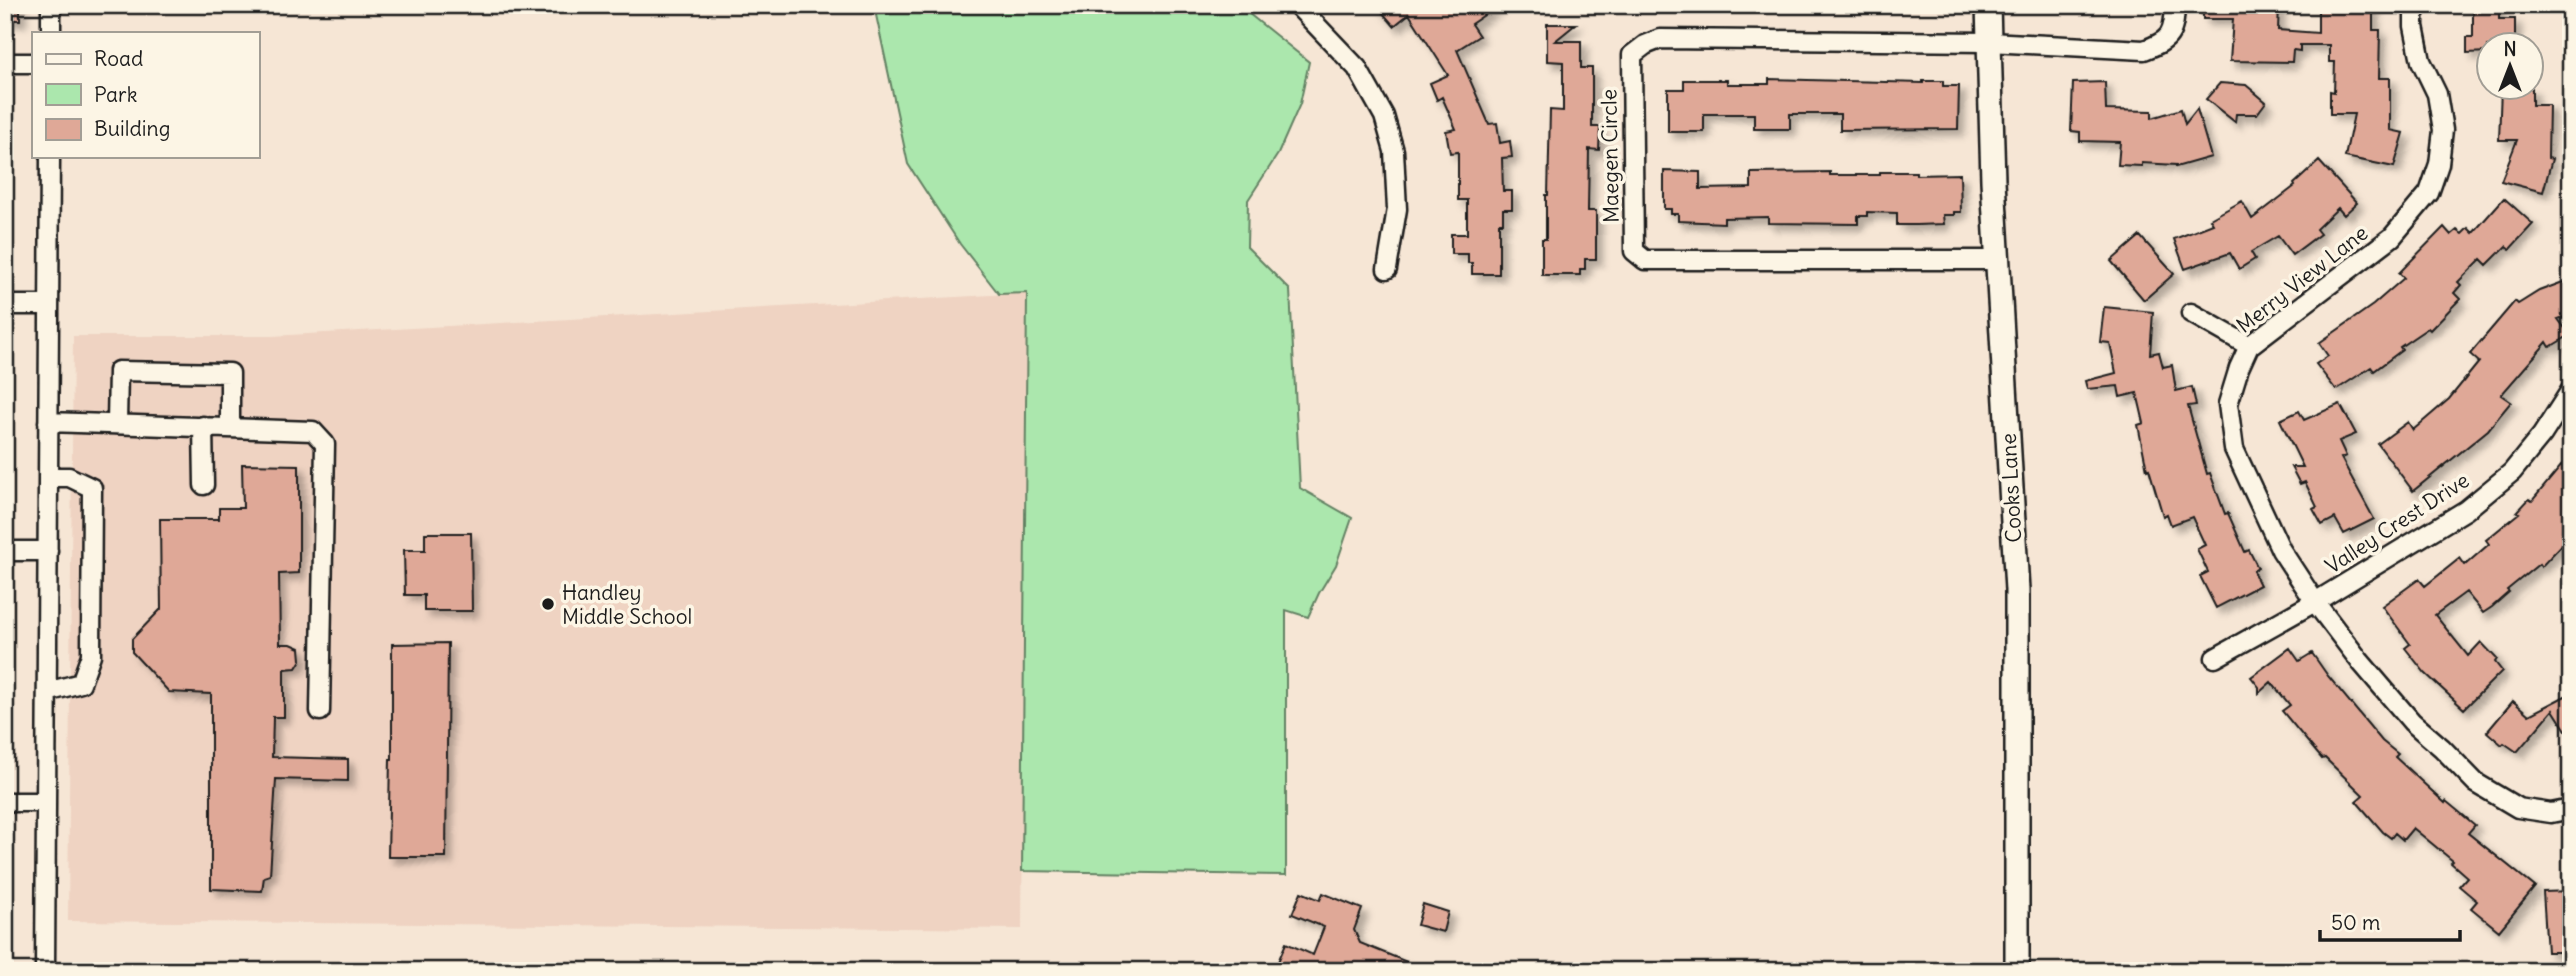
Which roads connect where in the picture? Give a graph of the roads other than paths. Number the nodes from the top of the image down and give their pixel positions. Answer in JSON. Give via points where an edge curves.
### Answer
{"nodes":[{"id":1,"x":51,"y":5,"type":"edge"},
{"id":2,"x":1297,"y":5,"type":"edge"},
{"id":3,"x":1988,"y":5,"type":"edge"},
{"id":4,"x":2175,"y":5,"type":"edge"},
{"id":5,"x":2414,"y":5,"type":"edge"},
{"id":6,"x":51,"y":32,"type":"edge"},
{"id":7,"x":1989,"y":42,"type":"junction"},
{"id":8,"x":5,"y":63,"type":"edge"},
{"id":9,"x":32,"y":63,"type":"edge"},
{"id":10,"x":50,"y":158,"type":"edge"},
{"id":11,"x":1998,"y":260,"type":"junction"},
{"id":12,"x":1387,"y":269,"type":"dead end"},
{"id":13,"x":5,"y":305,"type":"edge"},
{"id":14,"x":49,"y":305,"type":"junction"},
{"id":15,"x":2191,"y":313,"type":"dead end"},
{"id":16,"x":2249,"y":346,"type":"junction"},
{"id":17,"x":2571,"y":390,"type":"edge"},
{"id":18,"x":48,"y":422,"type":"junction"},
{"id":19,"x":117,"y":423,"type":"junction"},
{"id":20,"x":203,"y":426,"type":"junction"},
{"id":21,"x":230,"y":426,"type":"junction"},
{"id":22,"x":48,"y":477,"type":"junction"},
{"id":23,"x":204,"y":485,"type":"dead end"},
{"id":24,"x":5,"y":551,"type":"edge"},
{"id":25,"x":48,"y":551,"type":"junction"},
{"id":26,"x":2315,"y":602,"type":"junction"},
{"id":27,"x":2215,"y":658,"type":"dead end"},
{"id":28,"x":47,"y":692,"type":"junction"},
{"id":29,"x":320,"y":711,"type":"dead end"},
{"id":30,"x":5,"y":802,"type":"edge"},
{"id":31,"x":46,"y":802,"type":"junction"},
{"id":32,"x":2571,"y":809,"type":"edge"},
{"id":33,"x":45,"y":971,"type":"edge"},
{"id":34,"x":2017,"y":971,"type":"edge"}],
"edges":[{"from":1,"to":6,"type":"street"},
{"from":2,"to":12,"type":"street","via":[[1357,68],[1384,116],[1394,151],[1397,209]]},
{"from":3,"to":7,"type":"main road","name":"Cooks Lane"},
{"from":4,"to":7,"type":"street","via":[[2174,28],[2164,43],[2144,50]]},
{"from":5,"to":16,"type":"street","name":"Merry View Lane","via":[[2421,61],[2437,94],[2443,130],[2429,193],[2392,237]]},
{"from":7,"to":11,"type":"main road","name":"Cooks Lane"},
{"from":7,"to":11,"type":"street","name":"Maegen Circle","via":[[1660,39],[1645,45],[1632,55],[1634,251],[1645,260]]},
{"from":8,"to":9,"type":"street"},
{"from":10,"to":14,"type":"street"},
{"from":11,"to":34,"type":"main road","name":"Cooks Lane","via":[[2017,590]]},
{"from":13,"to":14,"type":"street"},
{"from":14,"to":18,"type":"street"},
{"from":15,"to":16,"type":"street"},
{"from":16,"to":26,"type":"street","name":"Merry View Lane","via":[[2228,404],[2234,449],[2281,550]]},
{"from":17,"to":26,"type":"street","name":"Valley Crest Drive","via":[[2512,472],[2466,510]]},
{"from":18,"to":19,"type":"street"},
{"from":18,"to":22,"type":"street"},
{"from":19,"to":20,"type":"street"},
{"from":19,"to":21,"type":"street","via":[[118,371],[230,373]]},
{"from":20,"to":21,"type":"street"},
{"from":20,"to":23,"type":"street"},
{"from":21,"to":29,"type":"street","via":[[313,431],[325,444]]},
{"from":22,"to":25,"type":"street"},
{"from":22,"to":28,"type":"street","via":[[69,477],[92,488],[92,627],[91,655],[81,683]]},
{"from":24,"to":25,"type":"street"},
{"from":25,"to":28,"type":"street"},
{"from":26,"to":27,"type":"street","name":"Valley Crest Drive"},
{"from":26,"to":32,"type":"street","name":"Merry View Lane","via":[[2412,722],[2476,783],[2518,808],[2552,813]]},
{"from":28,"to":31,"type":"street"},
{"from":30,"to":31,"type":"street"},
{"from":31,"to":33,"type":"street"}]}
